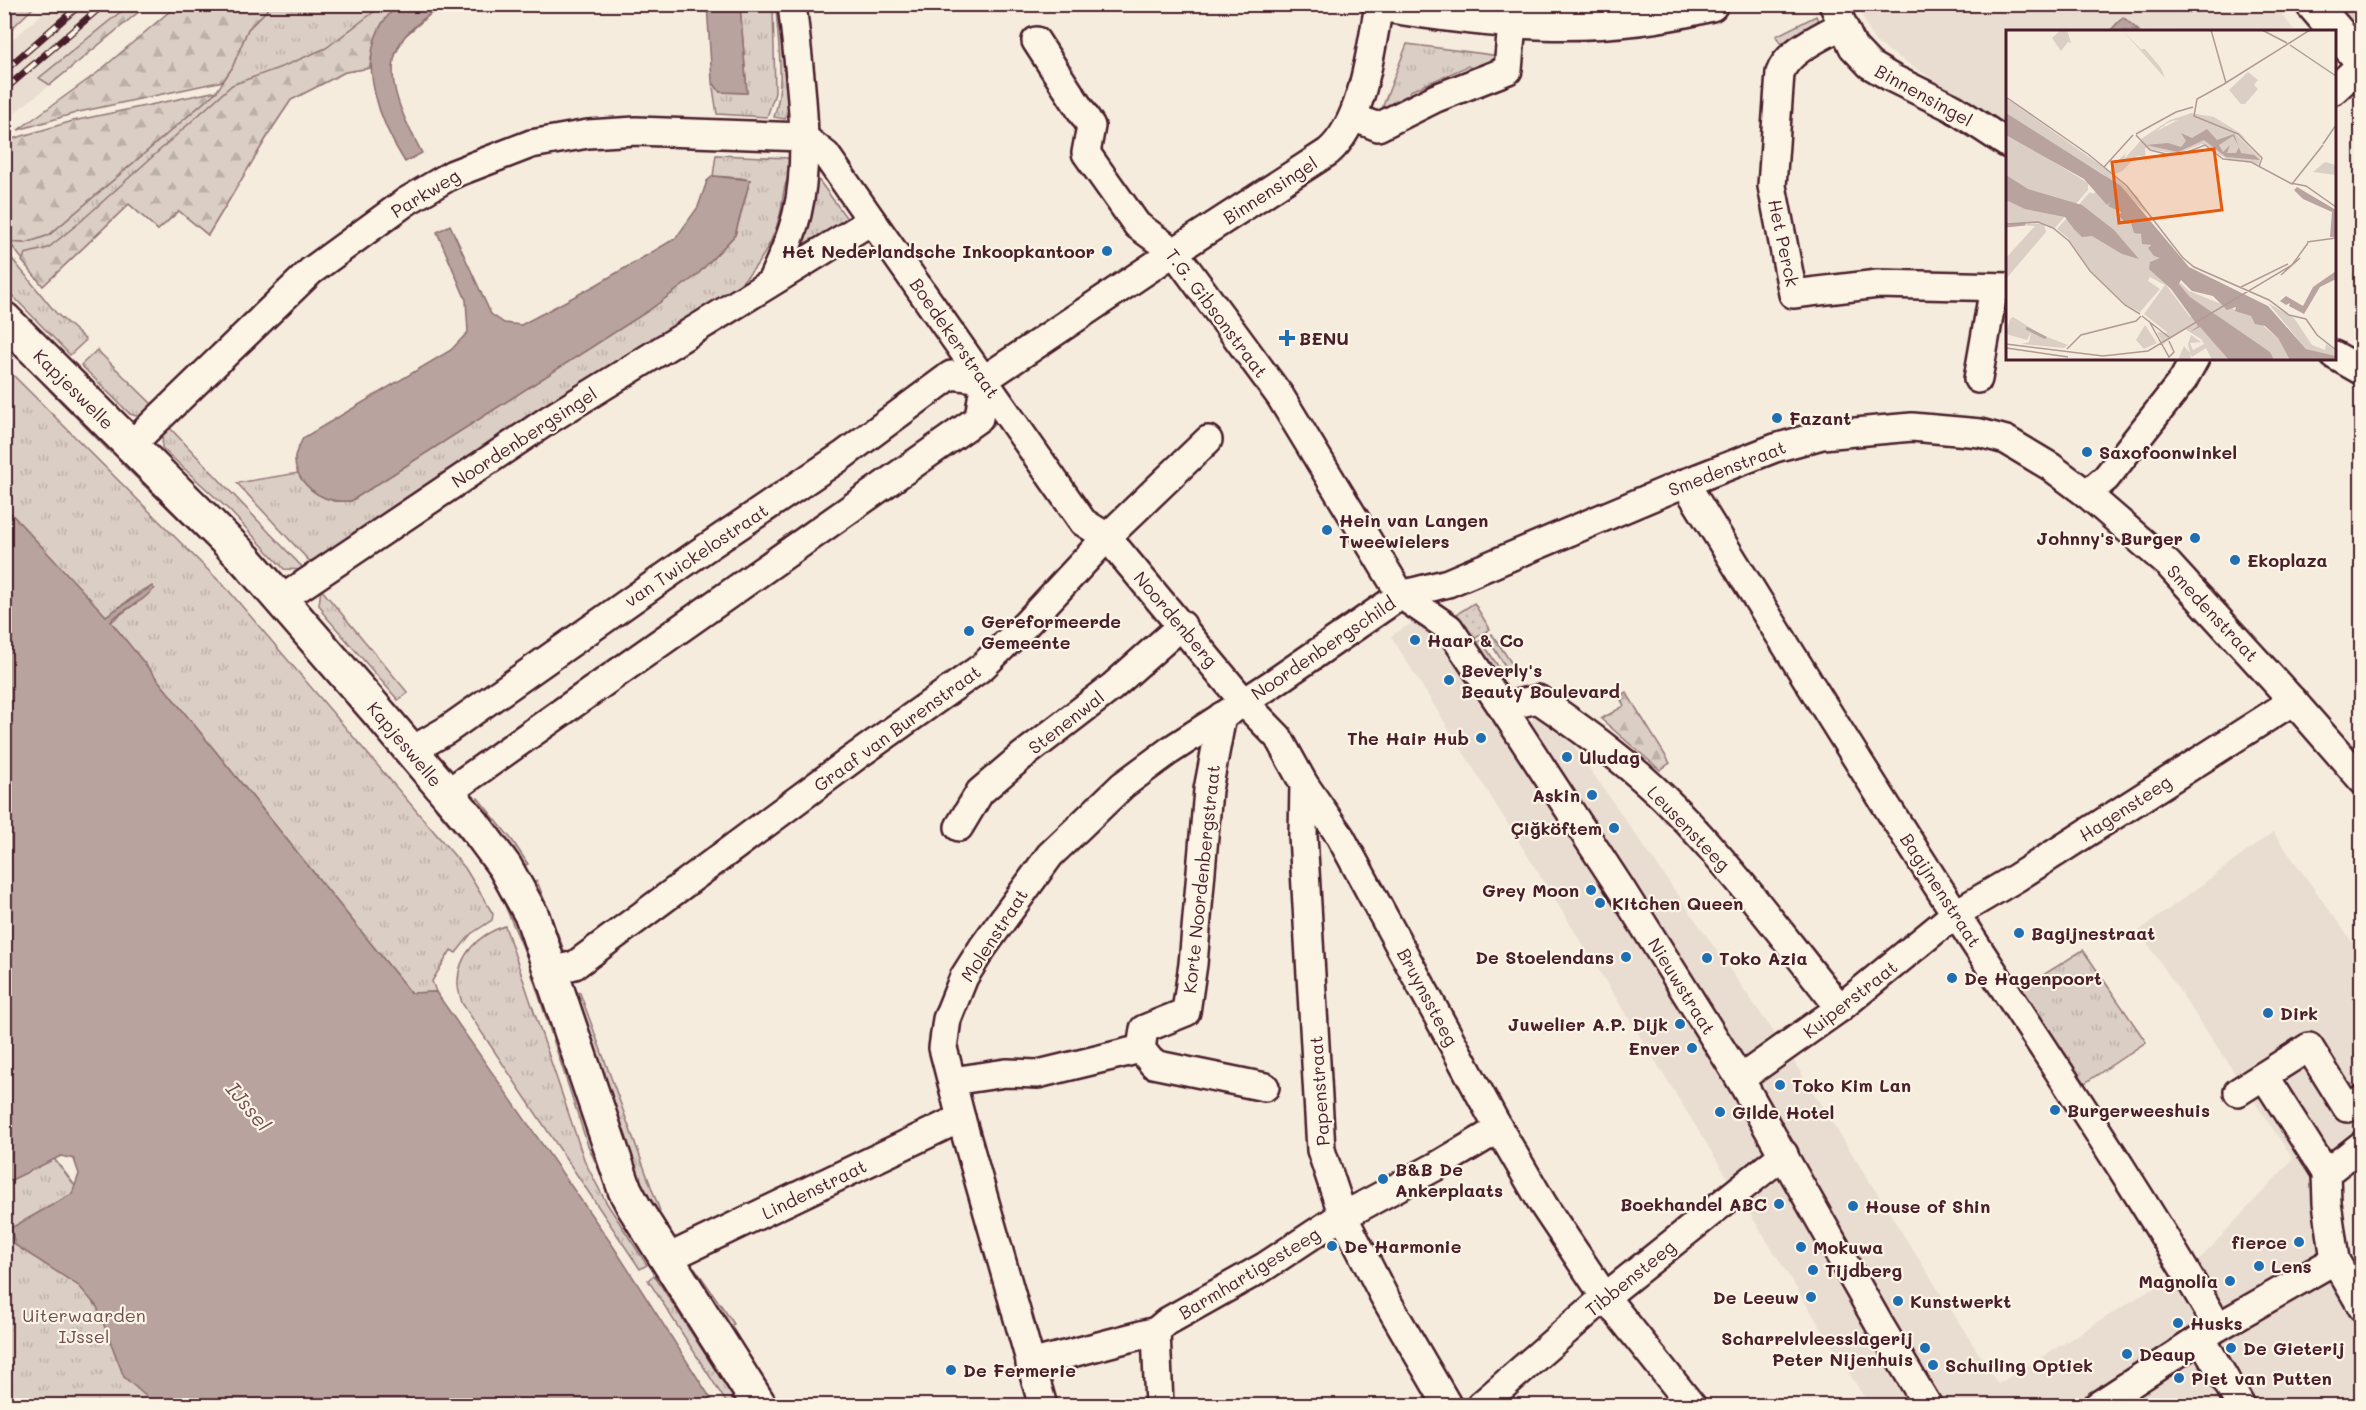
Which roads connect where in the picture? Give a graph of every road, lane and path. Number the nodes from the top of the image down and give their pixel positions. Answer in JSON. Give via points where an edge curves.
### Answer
{"nodes":[{"id":1,"x":792,"y":4,"type":"edge"},
{"id":2,"x":1379,"y":4,"type":"edge"},
{"id":3,"x":1711,"y":4,"type":"edge"},
{"id":4,"x":2313,"y":4,"type":"edge"},
{"id":5,"x":1838,"y":15,"type":"edge"},
{"id":6,"x":1512,"y":22,"type":"junction"},
{"id":7,"x":2334,"y":30,"type":"edge"},
{"id":8,"x":2336,"y":32,"type":"edge"},
{"id":9,"x":1036,"y":41,"type":"dead end"},
{"id":10,"x":2361,"y":63,"type":"edge"},
{"id":11,"x":2336,"y":88,"type":"edge"},
{"id":12,"x":1353,"y":117,"type":"junction"},
{"id":13,"x":803,"y":137,"type":"junction"},
{"id":14,"x":2006,"y":143,"type":"edge"},
{"id":15,"x":871,"y":221,"type":"junction"},
{"id":16,"x":1174,"y":252,"type":"junction"},
{"id":17,"x":771,"y":282,"type":"junction"},
{"id":18,"x":2001,"y":287,"type":"edge"},
{"id":19,"x":4,"y":318,"type":"edge"},
{"id":20,"x":2336,"y":356,"type":"edge"},
{"id":21,"x":2194,"y":360,"type":"edge"},
{"id":22,"x":2361,"y":370,"type":"edge"},
{"id":23,"x":985,"y":379,"type":"junction"},
{"id":24,"x":1978,"y":379,"type":"dead end"},
{"id":25,"x":135,"y":440,"type":"junction"},
{"id":26,"x":1208,"y":440,"type":"dead end"},
{"id":27,"x":1685,"y":483,"type":"junction"},
{"id":28,"x":2087,"y":494,"type":"junction"},
{"id":29,"x":1107,"y":537,"type":"junction"},
{"id":30,"x":288,"y":594,"type":"junction"},
{"id":31,"x":1401,"y":595,"type":"junction"},
{"id":32,"x":1182,"y":625,"type":"junction"},
{"id":33,"x":2293,"y":701,"type":"junction"},
{"id":34,"x":1244,"y":702,"type":"junction"},
{"id":35,"x":1502,"y":707,"type":"junction"},
{"id":36,"x":1222,"y":716,"type":"junction"},
{"id":37,"x":411,"y":751,"type":"junction"},
{"id":38,"x":2361,"y":780,"type":"edge"},
{"id":39,"x":1304,"y":784,"type":"junction"},
{"id":40,"x":447,"y":793,"type":"junction"},
{"id":41,"x":959,"y":827,"type":"dead end"},
{"id":42,"x":1955,"y":914,"type":"junction"},
{"id":43,"x":551,"y":971,"type":"junction"},
{"id":44,"x":1840,"y":1008,"type":"junction"},
{"id":45,"x":1141,"y":1049,"type":"junction"},
{"id":46,"x":2264,"y":1076,"type":"junction"},
{"id":47,"x":1740,"y":1079,"type":"junction"},
{"id":48,"x":952,"y":1081,"type":"junction"},
{"id":49,"x":1265,"y":1087,"type":"dead end"},
{"id":50,"x":2238,"y":1092,"type":"dead end"},
{"id":51,"x":2361,"y":1099,"type":"edge"},
{"id":52,"x":961,"y":1118,"type":"junction"},
{"id":53,"x":1499,"y":1129,"type":"junction"},
{"id":54,"x":2361,"y":1145,"type":"edge"},
{"id":55,"x":1784,"y":1154,"type":"junction"},
{"id":56,"x":2326,"y":1173,"type":"junction"},
{"id":57,"x":1343,"y":1216,"type":"junction"},
{"id":58,"x":666,"y":1259,"type":"junction"},
{"id":59,"x":2335,"y":1260,"type":"junction"},
{"id":60,"x":1605,"y":1297,"type":"junction"},
{"id":61,"x":2361,"y":1307,"type":"edge"},
{"id":62,"x":1156,"y":1331,"type":"junction"},
{"id":63,"x":2210,"y":1333,"type":"junction"},
{"id":64,"x":1030,"y":1364,"type":"junction"},
{"id":65,"x":760,"y":1406,"type":"edge"},
{"id":66,"x":1043,"y":1406,"type":"edge"},
{"id":67,"x":1159,"y":1406,"type":"edge"},
{"id":68,"x":1448,"y":1406,"type":"edge"},
{"id":69,"x":1480,"y":1406,"type":"edge"},
{"id":70,"x":1692,"y":1406,"type":"edge"},
{"id":71,"x":1928,"y":1406,"type":"edge"},
{"id":72,"x":2097,"y":1406,"type":"edge"},
{"id":73,"x":2241,"y":1406,"type":"edge"}],
"edges":[{"from":1,"to":13,"type":"street"},
{"from":2,"to":6,"type":"street"},
{"from":2,"to":12,"type":"street","name":"Binnensingel"},
{"from":3,"to":6,"type":"street","via":[[1626,20],[1576,24]]},
{"from":4,"to":7,"type":"street"},
{"from":5,"to":14,"type":"street","name":"Binnensingel","via":[[1853,47],[1870,65],[1953,108]]},
{"from":5,"to":18,"type":"street","name":"Het Perck","via":[[1783,64],[1780,73],[1772,186],[1793,294],[1878,284]]},
{"from":6,"to":12,"type":"street","via":[[1508,70],[1436,98],[1378,127]]},
{"from":8,"to":10,"type":"street"},
{"from":9,"to":16,"type":"street","name":"T.G. Gibsonstraat","via":[[1091,126],[1086,153],[1137,225]]},
{"from":10,"to":11,"type":"street"},
{"from":12,"to":16,"type":"street","name":"Binnensingel","via":[[1344,137],[1328,152]]},
{"from":13,"to":15,"type":"street","name":"Boedekerstraat","via":[[826,155]]},
{"from":13,"to":17,"type":"street","via":[[798,213]]},
{"from":13,"to":25,"type":"street","name":"Parkweg","via":[[636,131],[588,134],[531,144],[453,174],[406,201],[311,271]]},
{"from":15,"to":17,"type":"street","name":"Noordenbergsingel"},
{"from":15,"to":23,"type":"street","name":"Boedekerstraat"},
{"from":16,"to":23,"type":"street"},
{"from":16,"to":31,"type":"street","name":"T.G. Gibsonstraat","via":[[1280,396]]},
{"from":17,"to":30,"type":"street","name":"Noordenbergsingel","via":[[550,419]]},
{"from":18,"to":24,"type":"street","name":"Het Perck"},
{"from":19,"to":25,"type":"street","name":"Kapjeswelle"},
{"from":20,"to":22,"type":"street"},
{"from":21,"to":28,"type":"street","via":[[2183,380],[2106,478]]},
{"from":23,"to":29,"type":"street","name":"Boedekerstraat","via":[[1083,522]]},
{"from":23,"to":37,"type":"street","name":"van Twickelostraat","via":[[951,375],[842,456],[447,730]]},
{"from":23,"to":40,"type":"street","via":[[979,418]]},
{"from":25,"to":30,"type":"street","name":"Kapjeswelle","via":[[216,530]]},
{"from":26,"to":29,"type":"street","name":"Graaf van Burenstraat"},
{"from":27,"to":28,"type":"street","name":"Smedenstraat","via":[[1775,448],[1822,435],[1912,427],[1980,433],[2006,440]]},
{"from":27,"to":31,"type":"street","name":"Smedenstraat","via":[[1448,583]]},
{"from":27,"to":42,"type":"street","name":"Bagijnenstraat"},
{"from":28,"to":33,"type":"street","name":"Smedenstraat","via":[[2168,564]]},
{"from":29,"to":32,"type":"street","name":"Noordenberg"},
{"from":29,"to":43,"type":"street","name":"Graaf van Burenstraat","via":[[982,667],[575,966]]},
{"from":30,"to":37,"type":"street","name":"Kapjeswelle"},
{"from":31,"to":34,"type":"street","name":"Noordenbergschild"},
{"from":31,"to":35,"type":"street","name":"Nieuwstraat","via":[[1449,628]]},
{"from":32,"to":34,"type":"street","name":"Noordenberg"},
{"from":32,"to":41,"type":"street","name":"Stenenwal","via":[[1112,687],[980,792]]},
{"from":33,"to":38,"type":"street","name":"Smedenstraat"},
{"from":33,"to":42,"type":"street","name":"Hagensteeg"},
{"from":34,"to":36,"type":"street","name":"Molenstraat"},
{"from":34,"to":39,"type":"street","name":"Bruynssteeg","via":[[1278,737]]},
{"from":35,"to":44,"type":"street","name":"Leusensteeg","via":[[1538,699],[1605,748],[1673,807],[1734,875]]},
{"from":35,"to":47,"type":"street","name":"Nieuwstraat"},
{"from":36,"to":45,"type":"street","name":"Korte Noordenbergstraat","via":[[1208,790],[1194,964],[1186,1012],[1144,1029]]},
{"from":36,"to":48,"type":"street","name":"Molenstraat","via":[[1123,785],[1050,855],[1032,879],[964,977],[947,1019],[943,1048]]},
{"from":37,"to":40,"type":"street","name":"Kapjeswelle"},
{"from":39,"to":53,"type":"street","name":"Bruynssteeg","via":[[1340,836]]},
{"from":39,"to":57,"type":"street","name":"Papenstraat","via":[[1303,835],[1321,1149]]},
{"from":40,"to":43,"type":"street","name":"Kapjeswelle","via":[[516,886],[532,916]]},
{"from":42,"to":44,"type":"street","name":"Kuiperstraat"},
{"from":42,"to":63,"type":"street","name":"Bagijnenstraat","via":[[2165,1236]]},
{"from":43,"to":58,"type":"street","name":"Kapjeswelle","via":[[625,1190]]},
{"from":44,"to":47,"type":"street","name":"Kuiperstraat"},
{"from":45,"to":48,"type":"street","via":[[1038,1074],[1005,1073]]},
{"from":45,"to":49,"type":"street","via":[[1153,1064]]},
{"from":46,"to":50,"type":"street"},
{"from":46,"to":51,"type":"street","via":[[2309,1047],[2347,1108]]},
{"from":46,"to":56,"type":"street"},
{"from":47,"to":55,"type":"street","name":"Nieuwstraat"},
{"from":48,"to":52,"type":"street","name":"Molenstraat"},
{"from":52,"to":58,"type":"street","name":"Lindenstraat"},
{"from":52,"to":64,"type":"street","name":"Molenstraat"},
{"from":53,"to":57,"type":"street","name":"Barmhartigesteeg"},
{"from":53,"to":60,"type":"street","name":"Bruynssteeg","via":[[1544,1206]]},
{"from":54,"to":56,"type":"street"},
{"from":55,"to":60,"type":"street","name":"Tibbensteeg"},
{"from":55,"to":71,"type":"street","name":"Nieuwstraat"},
{"from":56,"to":59,"type":"street"},
{"from":57,"to":62,"type":"street","name":"Barmhartigesteeg"},
{"from":57,"to":68,"type":"street","name":"Papenstraat"},
{"from":58,"to":65,"type":"street","name":"Kapjeswelle"},
{"from":59,"to":61,"type":"street"},
{"from":59,"to":63,"type":"street"},
{"from":60,"to":69,"type":"street","name":"Tibbensteeg"},
{"from":60,"to":70,"type":"street","name":"Bruynssteeg"},
{"from":62,"to":64,"type":"street"},
{"from":62,"to":67,"type":"street"},
{"from":63,"to":72,"type":"street"},
{"from":63,"to":73,"type":"street","name":"Bagijnenstraat"},
{"from":64,"to":66,"type":"street","name":"Molenstraat"}]}
